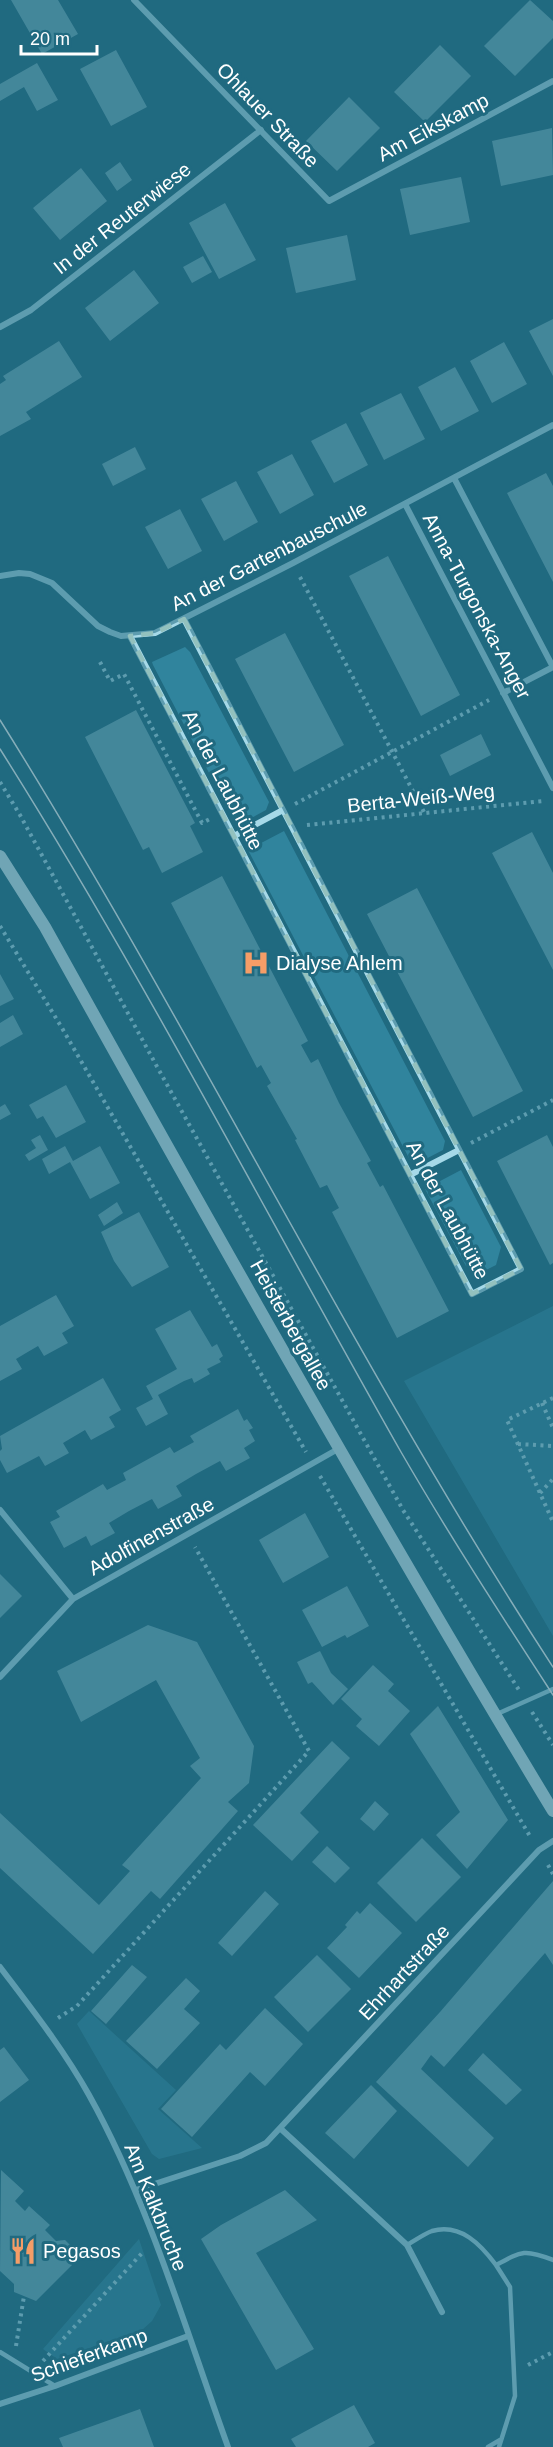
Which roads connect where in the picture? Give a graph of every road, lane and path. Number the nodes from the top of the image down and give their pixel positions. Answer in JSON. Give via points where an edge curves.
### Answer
{"nodes":[{"id":1,"x":134,"y":0,"type":"edge"},
{"id":2,"x":553,"y":81,"type":"edge"},
{"id":3,"x":261,"y":130,"type":"junction"},
{"id":4,"x":329,"y":201,"type":"joint"},
{"id":5,"x":0,"y":327,"type":"edge"},
{"id":6,"x":553,"y":425,"type":"edge"},
{"id":7,"x":454,"y":478,"type":"junction"},
{"id":8,"x":405,"y":504,"type":"junction"},
{"id":9,"x":293,"y":563,"type":"junction"},
{"id":10,"x":0,"y":576,"type":"edge"},
{"id":11,"x":184,"y":619,"type":"junction"},
{"id":12,"x":130,"y":636,"type":"junction"},
{"id":13,"x":100,"y":662,"type":"dead end"},
{"id":14,"x":553,"y":667,"type":"edge"},
{"id":15,"x":503,"y":693,"type":"junction"},
{"id":16,"x":393,"y":753,"type":"junction"},
{"id":17,"x":0,"y":782,"type":"edge"},
{"id":18,"x":553,"y":788,"type":"edge"},
{"id":19,"x":553,"y":800,"type":"edge"},
{"id":20,"x":283,"y":810,"type":"junction"},
{"id":21,"x":424,"y":812,"type":"junction"},
{"id":22,"x":221,"y":813,"type":"junction"},
{"id":23,"x":291,"y":826,"type":"junction"},
{"id":24,"x":234,"y":836,"type":"junction"},
{"id":25,"x":0,"y":856,"type":"edge"},
{"id":26,"x":0,"y":926,"type":"edge"},
{"id":27,"x":553,"y":1100,"type":"edge"},
{"id":28,"x":459,"y":1150,"type":"junction"},
{"id":29,"x":410,"y":1175,"type":"junction"},
{"id":30,"x":553,"y":1398,"type":"edge"},
{"id":31,"x":542,"y":1403,"type":"junction"},
{"id":32,"x":553,"y":1428,"type":"edge"},
{"id":33,"x":518,"y":1444,"type":"junction"},
{"id":34,"x":553,"y":1446,"type":"edge"},
{"id":35,"x":338,"y":1449,"type":"junction"},
{"id":36,"x":313,"y":1463,"type":"junction"},
{"id":37,"x":553,"y":1479,"type":"edge"},
{"id":38,"x":540,"y":1493,"type":"junction"},
{"id":39,"x":0,"y":1510,"type":"edge"},
{"id":40,"x":553,"y":1521,"type":"edge"},
{"id":41,"x":188,"y":1534,"type":"junction"},
{"id":42,"x":74,"y":1599,"type":"junction"},
{"id":43,"x":0,"y":1677,"type":"edge"},
{"id":44,"x":553,"y":1689,"type":"edge"},
{"id":45,"x":526,"y":1701,"type":"junction"},
{"id":46,"x":495,"y":1715,"type":"junction"},
{"id":47,"x":553,"y":1745,"type":"edge"},
{"id":48,"x":553,"y":1811,"type":"edge"},
{"id":49,"x":553,"y":1841,"type":"edge"},
{"id":50,"x":539,"y":1850,"type":"junction"},
{"id":51,"x":553,"y":1874,"type":"edge"},
{"id":52,"x":0,"y":1967,"type":"edge"},
{"id":53,"x":44,"y":2026,"type":"junction"},
{"id":54,"x":281,"y":2129,"type":"junction"},
{"id":55,"x":136,"y":2190,"type":"junction"},
{"id":56,"x":154,"y":2240,"type":"junction"},
{"id":57,"x":406,"y":2245,"type":"junction"},
{"id":58,"x":553,"y":2260,"type":"edge"},
{"id":59,"x":496,"y":2265,"type":"junction"},
{"id":60,"x":24,"y":2296,"type":"dead end"},
{"id":61,"x":442,"y":2312,"type":"dead end"},
{"id":62,"x":188,"y":2336,"type":"junction"},
{"id":63,"x":0,"y":2352,"type":"edge"},
{"id":64,"x":553,"y":2352,"type":"edge"},
{"id":65,"x":14,"y":2360,"type":"junction"},
{"id":66,"x":33,"y":2372,"type":"junction"},
{"id":67,"x":514,"y":2373,"type":"junction"},
{"id":68,"x":55,"y":2386,"type":"junction"},
{"id":69,"x":0,"y":2404,"type":"edge"},
{"id":70,"x":500,"y":2440,"type":"junction"},
{"id":71,"x":228,"y":2447,"type":"edge"},
{"id":72,"x":488,"y":2447,"type":"edge"},
{"id":73,"x":499,"y":2447,"type":"edge"}],
"edges":[{"from":1,"to":3,"type":"street","name":"Ohlauer Straße"},
{"from":2,"to":4,"type":"street","name":"Am Eikskamp"},
{"from":3,"to":4,"type":"street","name":"Ohlauer Straße"},
{"from":3,"to":5,"type":"street","name":"In der Reuterwiese","via":[[31,310]]},
{"from":6,"to":7,"type":"street","name":"An der Gartenbauschule"},
{"from":7,"to":8,"type":"street","name":"An der Gartenbauschule"},
{"from":7,"to":14,"type":"street","name":"Anna-Turgonska-Anger"},
{"from":8,"to":9,"type":"street","name":"An der Gartenbauschule"},
{"from":8,"to":15,"type":"street","name":"Anna-Turgonska-Anger"},
{"from":9,"to":11,"type":"street","name":"An der Gartenbauschule"},
{"from":9,"to":16,"type":"path"},
{"from":10,"to":12,"type":"street","name":"An der Gartenbauschule","via":[[30,574],[52,583],[98,626]]},
{"from":11,"to":12,"type":"street","name":"An der Gartenbauschule","via":[[155,633]]},
{"from":11,"to":20,"type":"street","name":"An der Laubhütte"},
{"from":12,"to":22,"type":"street","name":"An der Laubhütte"},
{"from":13,"to":22,"type":"path","via":[[110,681],[123,674],[202,823]]},
{"from":14,"to":15,"type":"street"},
{"from":15,"to":16,"type":"path"},
{"from":15,"to":18,"type":"street","name":"Anna-Turgonska-Anger"},
{"from":16,"to":20,"type":"path"},
{"from":16,"to":21,"type":"path"},
{"from":17,"to":45,"type":"path","via":[[403,1510]]},
{"from":19,"to":21,"type":"path","name":"Berta-Weiß-Weg"},
{"from":20,"to":23,"type":"street","name":"An der Laubhütte"},
{"from":20,"to":24,"type":"street"},
{"from":21,"to":23,"type":"path","name":"Berta-Weiß-Weg"},
{"from":22,"to":24,"type":"street","name":"An der Laubhütte"},
{"from":23,"to":28,"type":"street","name":"An der Laubhütte"},
{"from":24,"to":29,"type":"street","name":"An der Laubhütte"},
{"from":25,"to":35,"type":"main road","name":"Heisterbergallee","via":[[45,927]]},
{"from":26,"to":36,"type":"path"},
{"from":27,"to":28,"type":"path"},
{"from":28,"to":29,"type":"street"},
{"from":28,"to":29,"type":"street","name":"An der Laubhütte","via":[[521,1269],[472,1294]]},
{"from":30,"to":31,"type":"path"},
{"from":31,"to":32,"type":"path"},
{"from":31,"to":33,"type":"path","via":[[507,1420]]},
{"from":33,"to":34,"type":"path"},
{"from":33,"to":38,"type":"path"},
{"from":35,"to":36,"type":"street","name":"Adolfinenstraße"},
{"from":35,"to":46,"type":"main road","name":"Heisterbergallee"},
{"from":36,"to":41,"type":"street","name":"Adolfinenstraße"},
{"from":36,"to":50,"type":"path"},
{"from":37,"to":38,"type":"path"},
{"from":38,"to":40,"type":"path"},
{"from":39,"to":42,"type":"street"},
{"from":41,"to":42,"type":"street","name":"Adolfinenstraße"},
{"from":41,"to":53,"type":"path","via":[[309,1751],[77,2006]]},
{"from":42,"to":43,"type":"street","name":"Adolfinenstraße"},
{"from":44,"to":45,"type":"lane"},
{"from":45,"to":46,"type":"lane"},
{"from":45,"to":47,"type":"path"},
{"from":46,"to":48,"type":"main road","name":"Heisterbergallee"},
{"from":49,"to":50,"type":"street","name":"Ehrhartstraße"},
{"from":50,"to":51,"type":"path"},
{"from":50,"to":54,"type":"street","name":"Ehrhartstraße"},
{"from":52,"to":53,"type":"street","name":"Am Kalkbruche"},
{"from":53,"to":55,"type":"street","name":"Am Kalkbruche","via":[[88,2094]]},
{"from":54,"to":55,"type":"street","name":"Ehrhartstraße","via":[[266,2144],[240,2156]]},
{"from":54,"to":57,"type":"street"},
{"from":55,"to":56,"type":"street","name":"Am Kalkbruche"},
{"from":56,"to":62,"type":"street","name":"Am Kalkbruche"},
{"from":56,"to":66,"type":"path"},
{"from":57,"to":59,"type":"lane","via":[[433,2231],[459,2231],[482,2246]]},
{"from":57,"to":61,"type":"street"},
{"from":58,"to":59,"type":"lane","via":[[519,2252]]},
{"from":59,"to":67,"type":"lane","via":[[510,2287]]},
{"from":60,"to":65,"type":"path"},
{"from":62,"to":68,"type":"street","name":"Schieferkamp"},
{"from":62,"to":71,"type":"street","name":"Am Kalkbruche"},
{"from":63,"to":65,"type":"lane"},
{"from":64,"to":67,"type":"path"},
{"from":65,"to":66,"type":"lane"},
{"from":66,"to":68,"type":"lane"},
{"from":67,"to":70,"type":"lane","via":[[515,2396]]},
{"from":68,"to":69,"type":"street","name":"Schieferkamp"},
{"from":70,"to":72,"type":"lane"},
{"from":70,"to":73,"type":"lane"}]}
